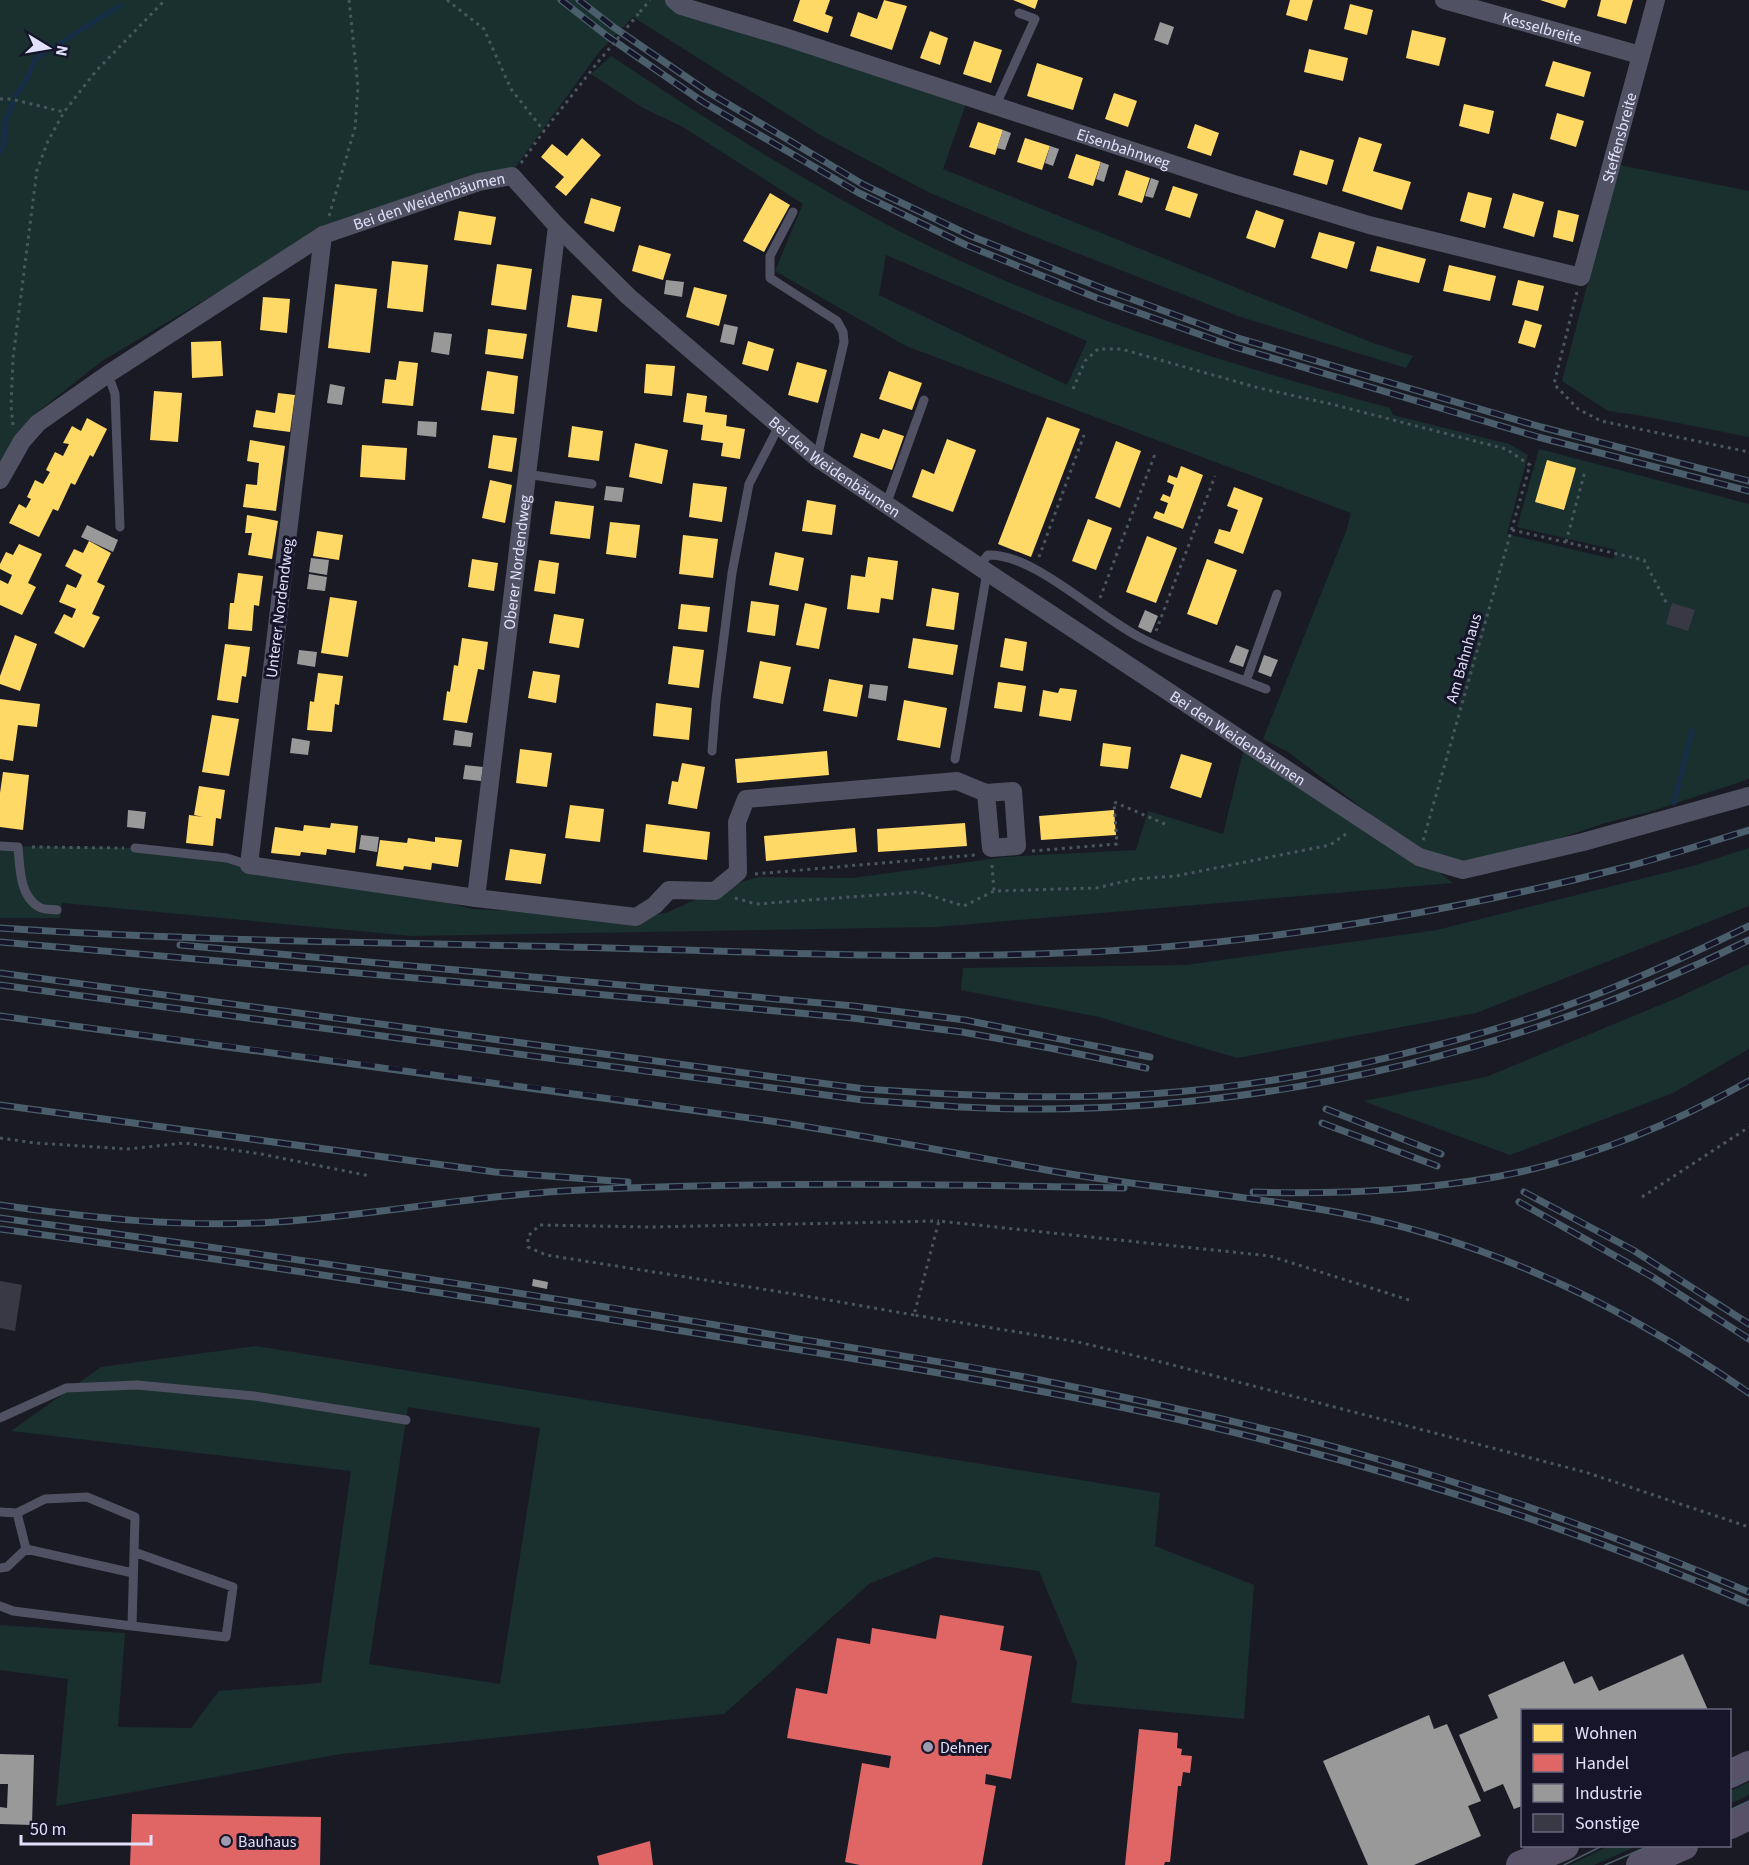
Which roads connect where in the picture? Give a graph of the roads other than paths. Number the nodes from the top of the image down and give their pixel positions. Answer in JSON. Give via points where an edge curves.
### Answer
{"nodes":[{"id":1,"x":674,"y":0,"type":"edge"},
{"id":2,"x":1444,"y":0,"type":"edge"},
{"id":3,"x":1656,"y":0,"type":"edge"},
{"id":4,"x":1019,"y":13,"type":"dead end"},
{"id":5,"x":1640,"y":55,"type":"junction"},
{"id":6,"x":995,"y":107,"type":"junction"},
{"id":7,"x":793,"y":212,"type":"dead end"},
{"id":8,"x":557,"y":226,"type":"junction"},
{"id":9,"x":323,"y":235,"type":"junction"},
{"id":10,"x":1581,"y":277,"type":"joint"},
{"id":11,"x":108,"y":374,"type":"junction"},
{"id":12,"x":924,"y":400,"type":"dead end"},
{"id":13,"x":779,"y":426,"type":"junction"},
{"id":14,"x":817,"y":458,"type":"junction"},
{"id":15,"x":526,"y":474,"type":"junction"},
{"id":16,"x":0,"y":480,"type":"edge"},
{"id":17,"x":592,"y":484,"type":"dead end"},
{"id":18,"x":886,"y":505,"type":"junction"},
{"id":19,"x":120,"y":527,"type":"dead end"},
{"id":20,"x":983,"y":570,"type":"junction"},
{"id":21,"x":1277,"y":594,"type":"dead end"},
{"id":22,"x":1246,"y":681,"type":"junction"},
{"id":23,"x":1266,"y":688,"type":"dead end"},
{"id":24,"x":712,"y":751,"type":"dead end"},
{"id":25,"x":955,"y":759,"type":"dead end"},
{"id":26,"x":986,"y":793,"type":"junction"},
{"id":27,"x":1749,"y":796,"type":"edge"},
{"id":28,"x":0,"y":846,"type":"edge"},
{"id":29,"x":135,"y":848,"type":"road end"},
{"id":30,"x":249,"y":865,"type":"junction"},
{"id":31,"x":476,"y":898,"type":"junction"},
{"id":32,"x":57,"y":910,"type":"dead end"},
{"id":33,"x":0,"y":1418,"type":"edge"},
{"id":34,"x":406,"y":1420,"type":"dead end"},
{"id":35,"x":0,"y":1512,"type":"edge"},
{"id":36,"x":17,"y":1513,"type":"junction"},
{"id":37,"x":26,"y":1549,"type":"junction"},
{"id":38,"x":134,"y":1552,"type":"junction"},
{"id":39,"x":0,"y":1568,"type":"edge"},
{"id":40,"x":133,"y":1572,"type":"junction"},
{"id":41,"x":0,"y":1606,"type":"edge"},
{"id":42,"x":132,"y":1626,"type":"junction"},
{"id":43,"x":1749,"y":1765,"type":"edge"},
{"id":44,"x":1731,"y":1774,"type":"edge"},
{"id":45,"x":1749,"y":1816,"type":"edge"},
{"id":46,"x":1731,"y":1825,"type":"edge"},
{"id":47,"x":1560,"y":1847,"type":"edge"},
{"id":48,"x":1680,"y":1847,"type":"edge"},
{"id":49,"x":1520,"y":1865,"type":"edge"},
{"id":50,"x":1640,"y":1865,"type":"edge"}],
"edges":[{"from":1,"to":6,"type":"street","name":"Eisenbahnweg","via":[[681,6]]},
{"from":2,"to":5,"type":"street","name":"Kesselbreite"},
{"from":3,"to":5,"type":"street","name":"Steffensbreite"},
{"from":4,"to":6,"type":"lane","via":[[1035,19]]},
{"from":5,"to":10,"type":"street","name":"Steffensbreite"},
{"from":6,"to":10,"type":"street","name":"Eisenbahnweg","via":[[1369,225]]},
{"from":7,"to":14,"type":"lane","via":[[770,256],[770,278],[837,321],[844,342]]},
{"from":8,"to":9,"type":"street","name":"Bei den Weidenbäumen","via":[[512,176],[479,182]]},
{"from":8,"to":13,"type":"street","name":"Bei den Weidenbäumen","via":[[629,297]]},
{"from":8,"to":15,"type":"street","name":"Oberer Nordendweg"},
{"from":9,"to":11,"type":"street","name":"Bei den Weidenbäumen"},
{"from":9,"to":30,"type":"street","name":"Unterer Nordendweg"},
{"from":11,"to":16,"type":"street","name":"Bei den Weidenbäumen","via":[[38,423],[22,441]]},
{"from":11,"to":19,"type":"lane","via":[[115,394]]},
{"from":12,"to":18,"type":"lane"},
{"from":13,"to":14,"type":"street","name":"Bei den Weidenbäumen"},
{"from":13,"to":24,"type":"lane","via":[[749,484],[732,573]]},
{"from":14,"to":18,"type":"street","name":"Bei den Weidenbäumen"},
{"from":15,"to":17,"type":"lane"},
{"from":15,"to":31,"type":"street","name":"Oberer Nordendweg"},
{"from":18,"to":20,"type":"street","name":"Bei den Weidenbäumen"},
{"from":20,"to":22,"type":"lane","via":[[988,555],[1001,554],[1023,562],[1111,621],[1152,643]]},
{"from":20,"to":25,"type":"lane"},
{"from":20,"to":27,"type":"street","name":"Bei den Weidenbäumen","via":[[1419,857],[1463,870]]},
{"from":21,"to":22,"type":"lane"},
{"from":22,"to":23,"type":"lane"},
{"from":26,"to":26,"type":"street","via":[[991,848],[1017,846],[1012,791]]},
{"from":26,"to":31,"type":"street","via":[[957,782],[746,800],[737,822],[738,872],[715,891],[669,890],[636,917]]},
{"from":28,"to":32,"type":"lane","via":[[18,847],[25,894],[39,908]]},
{"from":29,"to":30,"type":"lane","via":[[227,858]]},
{"from":30,"to":31,"type":"street"},
{"from":33,"to":34,"type":"lane","via":[[66,1388],[137,1385],[254,1396]]},
{"from":35,"to":36,"type":"lane"},
{"from":36,"to":37,"type":"lane"},
{"from":36,"to":38,"type":"lane","via":[[45,1499],[87,1497],[135,1517]]},
{"from":37,"to":39,"type":"lane","via":[[7,1568]]},
{"from":37,"to":40,"type":"lane"},
{"from":38,"to":40,"type":"lane"},
{"from":38,"to":42,"type":"lane","via":[[233,1587],[226,1637]]},
{"from":40,"to":42,"type":"lane"},
{"from":41,"to":42,"type":"lane"},
{"from":43,"to":44,"type":"main road"},
{"from":45,"to":46,"type":"main road"},
{"from":47,"to":49,"type":"main road"},
{"from":48,"to":50,"type":"main road"}]}
